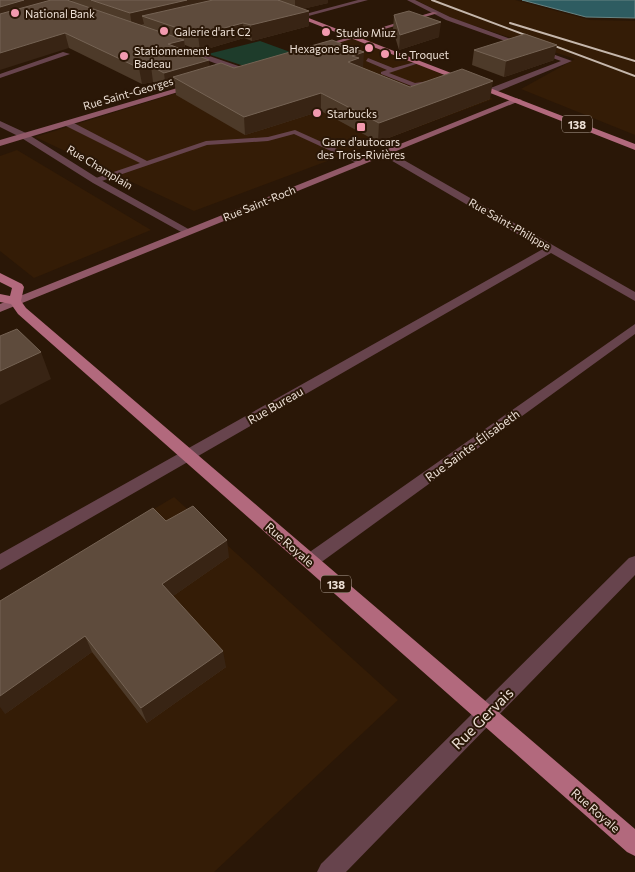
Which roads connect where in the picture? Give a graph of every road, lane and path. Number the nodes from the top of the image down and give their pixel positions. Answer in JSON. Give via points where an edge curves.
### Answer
{"nodes":[{"id":1,"x":365,"y":0,"type":"edge"},
{"id":2,"x":410,"y":0,"type":"edge"},
{"id":3,"x":257,"y":1,"type":"edge"},
{"id":4,"x":435,"y":13,"type":"junction"},
{"id":5,"x":301,"y":16,"type":"junction"},
{"id":6,"x":354,"y":37,"type":"junction"},
{"id":7,"x":160,"y":41,"type":"edge"},
{"id":8,"x":319,"y":48,"type":"junction"},
{"id":9,"x":310,"y":50,"type":"edge"},
{"id":10,"x":328,"y":51,"type":"edge"},
{"id":11,"x":66,"y":54,"type":"edge"},
{"id":12,"x":368,"y":60,"type":"dead end"},
{"id":13,"x":417,"y":62,"type":"junction"},
{"id":14,"x":359,"y":63,"type":"edge"},
{"id":15,"x":254,"y":68,"type":"edge"},
{"id":16,"x":394,"y":70,"type":"junction"},
{"id":17,"x":244,"y":71,"type":"junction"},
{"id":18,"x":383,"y":73,"type":"junction"},
{"id":19,"x":230,"y":75,"type":"edge"},
{"id":20,"x":0,"y":76,"type":"edge"},
{"id":21,"x":457,"y":78,"type":"junction"},
{"id":22,"x":447,"y":80,"type":"edge"},
{"id":23,"x":205,"y":82,"type":"edge"},
{"id":24,"x":438,"y":82,"type":"edge"},
{"id":25,"x":491,"y":91,"type":"junction"},
{"id":26,"x":518,"y":100,"type":"junction"},
{"id":27,"x":67,"y":123,"type":"junction"},
{"id":28,"x":0,"y":124,"type":"edge"},
{"id":29,"x":23,"y":135,"type":"junction"},
{"id":30,"x":0,"y":143,"type":"edge"},
{"id":31,"x":635,"y":147,"type":"edge"},
{"id":32,"x":385,"y":153,"type":"junction"},
{"id":33,"x":362,"y":162,"type":"junction"},
{"id":34,"x":146,"y":163,"type":"junction"},
{"id":35,"x":96,"y":181,"type":"junction"},
{"id":36,"x":187,"y":232,"type":"junction"},
{"id":37,"x":552,"y":248,"type":"junction"},
{"id":38,"x":0,"y":276,"type":"edge"},
{"id":39,"x":635,"y":297,"type":"edge"},
{"id":40,"x":0,"y":298,"type":"edge"},
{"id":41,"x":14,"y":302,"type":"junction"},
{"id":42,"x":0,"y":308,"type":"edge"},
{"id":43,"x":635,"y":328,"type":"edge"},
{"id":44,"x":186,"y":455,"type":"junction"},
{"id":45,"x":310,"y":561,"type":"junction"},
{"id":46,"x":0,"y":563,"type":"edge"},
{"id":47,"x":635,"y":563,"type":"edge"},
{"id":48,"x":486,"y":714,"type":"junction"},
{"id":49,"x":635,"y":844,"type":"edge"},
{"id":50,"x":329,"y":872,"type":"edge"}],
"edges":[{"from":1,"to":5,"type":"street"},
{"from":2,"to":4,"type":"street"},
{"from":3,"to":5,"type":"main road","number":"138"},
{"from":4,"to":6,"type":"street"},
{"from":4,"to":25,"type":"street","via":[[568,61]]},
{"from":5,"to":6,"type":"main road","number":"138"},
{"from":6,"to":8,"type":"street"},
{"from":6,"to":13,"type":"main road","number":"138"},
{"from":7,"to":17,"type":"street"},
{"from":8,"to":9,"type":"street"},
{"from":8,"to":10,"type":"lane"},
{"from":11,"to":20,"type":"street"},
{"from":12,"to":16,"type":"lane"},
{"from":13,"to":16,"type":"lane"},
{"from":13,"to":21,"type":"main road","number":"138"},
{"from":14,"to":18,"type":"lane"},
{"from":15,"to":17,"type":"street"},
{"from":16,"to":18,"type":"lane"},
{"from":17,"to":19,"type":"street"},
{"from":18,"to":24,"type":"lane","via":[[414,86]]},
{"from":21,"to":22,"type":"lane"},
{"from":21,"to":25,"type":"main road","number":"138"},
{"from":23,"to":27,"type":"street","name":"Rue Saint-Georges"},
{"from":25,"to":26,"type":"main road","number":"138"},
{"from":26,"to":31,"type":"main road","number":"138"},
{"from":26,"to":32,"type":"street","name":"Rue Saint-Roch"},
{"from":27,"to":29,"type":"street","name":"Rue Saint-Georges"},
{"from":27,"to":34,"type":"lane"},
{"from":28,"to":29,"type":"street","name":"Rue Champlain"},
{"from":29,"to":30,"type":"street","name":"Rue Saint-Georges"},
{"from":29,"to":35,"type":"street","name":"Rue Champlain"},
{"from":32,"to":33,"type":"street","name":"Rue Saint-Roch"},
{"from":32,"to":37,"type":"street","name":"Rue Saint-Philippe"},
{"from":33,"to":34,"type":"lane","via":[[295,132],[268,139],[206,143]]},
{"from":33,"to":36,"type":"street","name":"Rue Saint-Roch"},
{"from":34,"to":35,"type":"lane"},
{"from":35,"to":36,"type":"street","name":"Rue Champlain"},
{"from":36,"to":41,"type":"street","name":"Rue Saint-Roch"},
{"from":37,"to":39,"type":"street","name":"Rue Saint-Philippe"},
{"from":37,"to":44,"type":"street","name":"Rue Bureau"},
{"from":38,"to":41,"type":"main road","via":[[18,287]]},
{"from":40,"to":41,"type":"main road","name":"Rue Royale","number":"138"},
{"from":41,"to":42,"type":"street","name":"Rue Saint-Roch"},
{"from":41,"to":44,"type":"main road","name":"Rue Royale","number":"138"},
{"from":43,"to":45,"type":"street","name":"Rue Sainte-Élisabeth"},
{"from":44,"to":45,"type":"main road","name":"Rue Royale","number":"138"},
{"from":44,"to":46,"type":"street","name":"Rue Bureau"},
{"from":45,"to":48,"type":"main road","name":"Rue Royale","number":"138"},
{"from":47,"to":48,"type":"street","name":"Rue Gervais"},
{"from":48,"to":49,"type":"main road","name":"Rue Royale","number":"138"},
{"from":48,"to":50,"type":"street","name":"Rue Gervais"}]}
